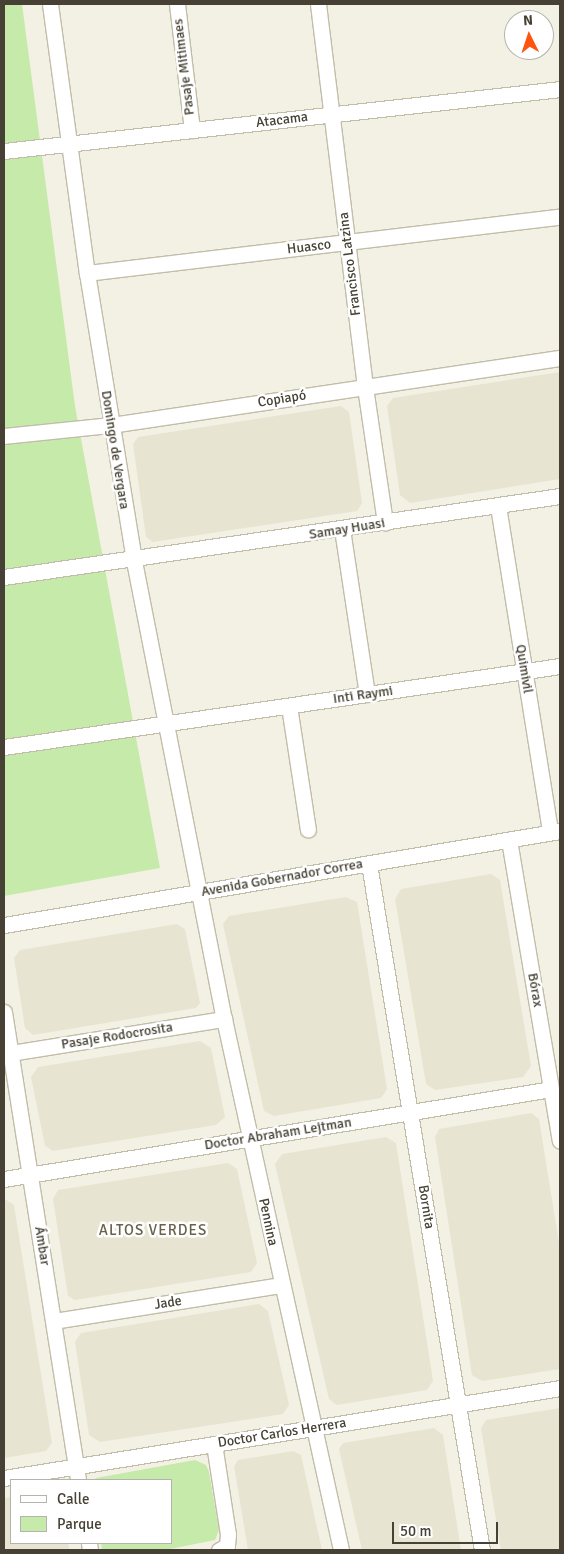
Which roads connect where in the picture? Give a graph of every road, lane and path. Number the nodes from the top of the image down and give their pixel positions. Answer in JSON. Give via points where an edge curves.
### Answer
{"nodes":[{"id":1,"x":50,"y":4,"type":"edge"},
{"id":2,"x":177,"y":4,"type":"edge"},
{"id":3,"x":318,"y":4,"type":"edge"},
{"id":4,"x":560,"y":88,"type":"edge"},
{"id":5,"x":332,"y":114,"type":"junction"},
{"id":6,"x":192,"y":130,"type":"junction"},
{"id":7,"x":69,"y":144,"type":"junction"},
{"id":8,"x":4,"y":152,"type":"edge"},
{"id":9,"x":560,"y":217,"type":"edge"},
{"id":10,"x":347,"y":242,"type":"junction"},
{"id":11,"x":87,"y":273,"type":"junction"},
{"id":12,"x":560,"y":358,"type":"edge"},
{"id":13,"x":365,"y":387,"type":"junction"},
{"id":14,"x":111,"y":425,"type":"junction"},
{"id":15,"x":4,"y":436,"type":"edge"},
{"id":16,"x":560,"y":496,"type":"edge"},
{"id":17,"x":498,"y":506,"type":"junction"},
{"id":18,"x":385,"y":523,"type":"junction"},
{"id":19,"x":342,"y":529,"type":"junction"},
{"id":20,"x":134,"y":561,"type":"junction"},
{"id":21,"x":4,"y":577,"type":"edge"},
{"id":22,"x":560,"y":666,"type":"edge"},
{"id":23,"x":524,"y":671,"type":"junction"},
{"id":24,"x":368,"y":694,"type":"junction"},
{"id":25,"x":289,"y":706,"type":"junction"},
{"id":26,"x":165,"y":724,"type":"junction"},
{"id":27,"x":4,"y":747,"type":"edge"},
{"id":28,"x":308,"y":830,"type":"dead end"},
{"id":29,"x":555,"y":832,"type":"edge"},
{"id":30,"x":509,"y":840,"type":"junction"},
{"id":31,"x":369,"y":864,"type":"junction"},
{"id":32,"x":198,"y":892,"type":"junction"},
{"id":33,"x":4,"y":925,"type":"edge"},
{"id":34,"x":4,"y":1012,"type":"edge"},
{"id":35,"x":224,"y":1019,"type":"junction"},
{"id":36,"x":11,"y":1054,"type":"junction"},
{"id":37,"x":551,"y":1089,"type":"junction"},
{"id":38,"x":412,"y":1112,"type":"junction"},
{"id":39,"x":250,"y":1138,"type":"junction"},
{"id":40,"x":560,"y":1141,"type":"edge"},
{"id":41,"x":31,"y":1174,"type":"junction"},
{"id":42,"x":4,"y":1179,"type":"edge"},
{"id":43,"x":282,"y":1285,"type":"junction"},
{"id":44,"x":54,"y":1321,"type":"junction"},
{"id":45,"x":560,"y":1388,"type":"edge"},
{"id":46,"x":457,"y":1405,"type":"junction"},
{"id":47,"x":314,"y":1428,"type":"junction"},
{"id":48,"x":214,"y":1444,"type":"junction"},
{"id":49,"x":77,"y":1473,"type":"edge"},
{"id":50,"x":4,"y":1478,"type":"edge"},
{"id":51,"x":219,"y":1550,"type":"edge"},
{"id":52,"x":341,"y":1550,"type":"edge"},
{"id":53,"x":482,"y":1550,"type":"edge"}],
"edges":[{"from":1,"to":7,"type":"street","name":"Domingo de Vergara"},
{"from":2,"to":6,"type":"street","name":"Pasaje Mitimaes"},
{"from":3,"to":5,"type":"street","name":"Francisco Latzina"},
{"from":4,"to":5,"type":"street","name":"Atacama"},
{"from":5,"to":6,"type":"street","name":"Atacama"},
{"from":5,"to":10,"type":"street","name":"Francisco Latzina"},
{"from":6,"to":7,"type":"street","name":"Atacama"},
{"from":7,"to":8,"type":"street","name":"Atacama"},
{"from":7,"to":11,"type":"street","name":"Domingo de Vergara"},
{"from":9,"to":10,"type":"street","name":"Huasco"},
{"from":10,"to":11,"type":"street","name":"Huasco"},
{"from":10,"to":13,"type":"street","name":"Francisco Latzina"},
{"from":11,"to":14,"type":"street","name":"Domingo de Vergara"},
{"from":12,"to":13,"type":"street","name":"Copiapó"},
{"from":13,"to":14,"type":"street","name":"Copiapó"},
{"from":13,"to":18,"type":"street","name":"Francisco Latzina"},
{"from":14,"to":15,"type":"street","name":"Copiapó"},
{"from":14,"to":20,"type":"street","name":"Domingo de Vergara"},
{"from":16,"to":17,"type":"street","name":"Samay Huasi"},
{"from":17,"to":18,"type":"street","name":"Samay Huasi"},
{"from":17,"to":23,"type":"street","name":"Quimivil"},
{"from":18,"to":19,"type":"street","name":"Samay Huasi"},
{"from":19,"to":20,"type":"street","name":"Samay Huasi"},
{"from":19,"to":24,"type":"street"},
{"from":20,"to":21,"type":"street","name":"Samay Huasi"},
{"from":20,"to":26,"type":"street","name":"Domingo de Vergara"},
{"from":22,"to":23,"type":"street","name":"Inti Raymi"},
{"from":23,"to":24,"type":"street","name":"Inti Raymi"},
{"from":23,"to":29,"type":"street","name":"Quimivil"},
{"from":24,"to":25,"type":"street","name":"Inti Raymi"},
{"from":25,"to":26,"type":"street","name":"Inti Raymi"},
{"from":25,"to":28,"type":"street"},
{"from":26,"to":27,"type":"street","name":"Inti Raymi"},
{"from":26,"to":32,"type":"street","name":"Domingo de Vergara"},
{"from":29,"to":30,"type":"street","name":"Avenida Gobernador Correa"},
{"from":30,"to":31,"type":"street","name":"Avenida Gobernador Correa"},
{"from":30,"to":37,"type":"street","name":"Bórax"},
{"from":31,"to":32,"type":"street","name":"Avenida Gobernador Correa"},
{"from":31,"to":38,"type":"street","name":"Bornita"},
{"from":32,"to":33,"type":"street","name":"Avenida Gobernador Correa"},
{"from":32,"to":35,"type":"street","name":"Pennina"},
{"from":34,"to":36,"type":"street","name":"Ámbar"},
{"from":35,"to":36,"type":"street","name":"Pasaje Rodocrosita"},
{"from":35,"to":39,"type":"street","name":"Pennina"},
{"from":36,"to":41,"type":"street","name":"Ámbar"},
{"from":37,"to":38,"type":"street","name":"Doctor Abraham Lejtman"},
{"from":37,"to":40,"type":"street","name":"Bórax"},
{"from":38,"to":39,"type":"street","name":"Doctor Abraham Lejtman"},
{"from":38,"to":46,"type":"street","name":"Bornita"},
{"from":39,"to":41,"type":"street","name":"Doctor Abraham Lejtman"},
{"from":39,"to":43,"type":"street","name":"Pennina"},
{"from":41,"to":42,"type":"street","name":"Doctor Abraham Lejtman"},
{"from":41,"to":44,"type":"street","name":"Ámbar"},
{"from":43,"to":44,"type":"street","name":"Jade"},
{"from":43,"to":47,"type":"street","name":"Pennina"},
{"from":44,"to":49,"type":"street","name":"Ámbar"},
{"from":45,"to":46,"type":"street","name":"Doctor Carlos Herrera"},
{"from":46,"to":47,"type":"street","name":"Doctor Carlos Herrera"},
{"from":46,"to":53,"type":"street","name":"Bornita"},
{"from":47,"to":48,"type":"street","name":"Doctor Carlos Herrera"},
{"from":47,"to":52,"type":"street","name":"Pennina"},
{"from":48,"to":49,"type":"street","name":"Doctor Carlos Herrera"},
{"from":48,"to":51,"type":"street","via":[[228,1534],[227,1546]]},
{"from":49,"to":50,"type":"street","name":"Doctor Carlos Herrera"}]}
